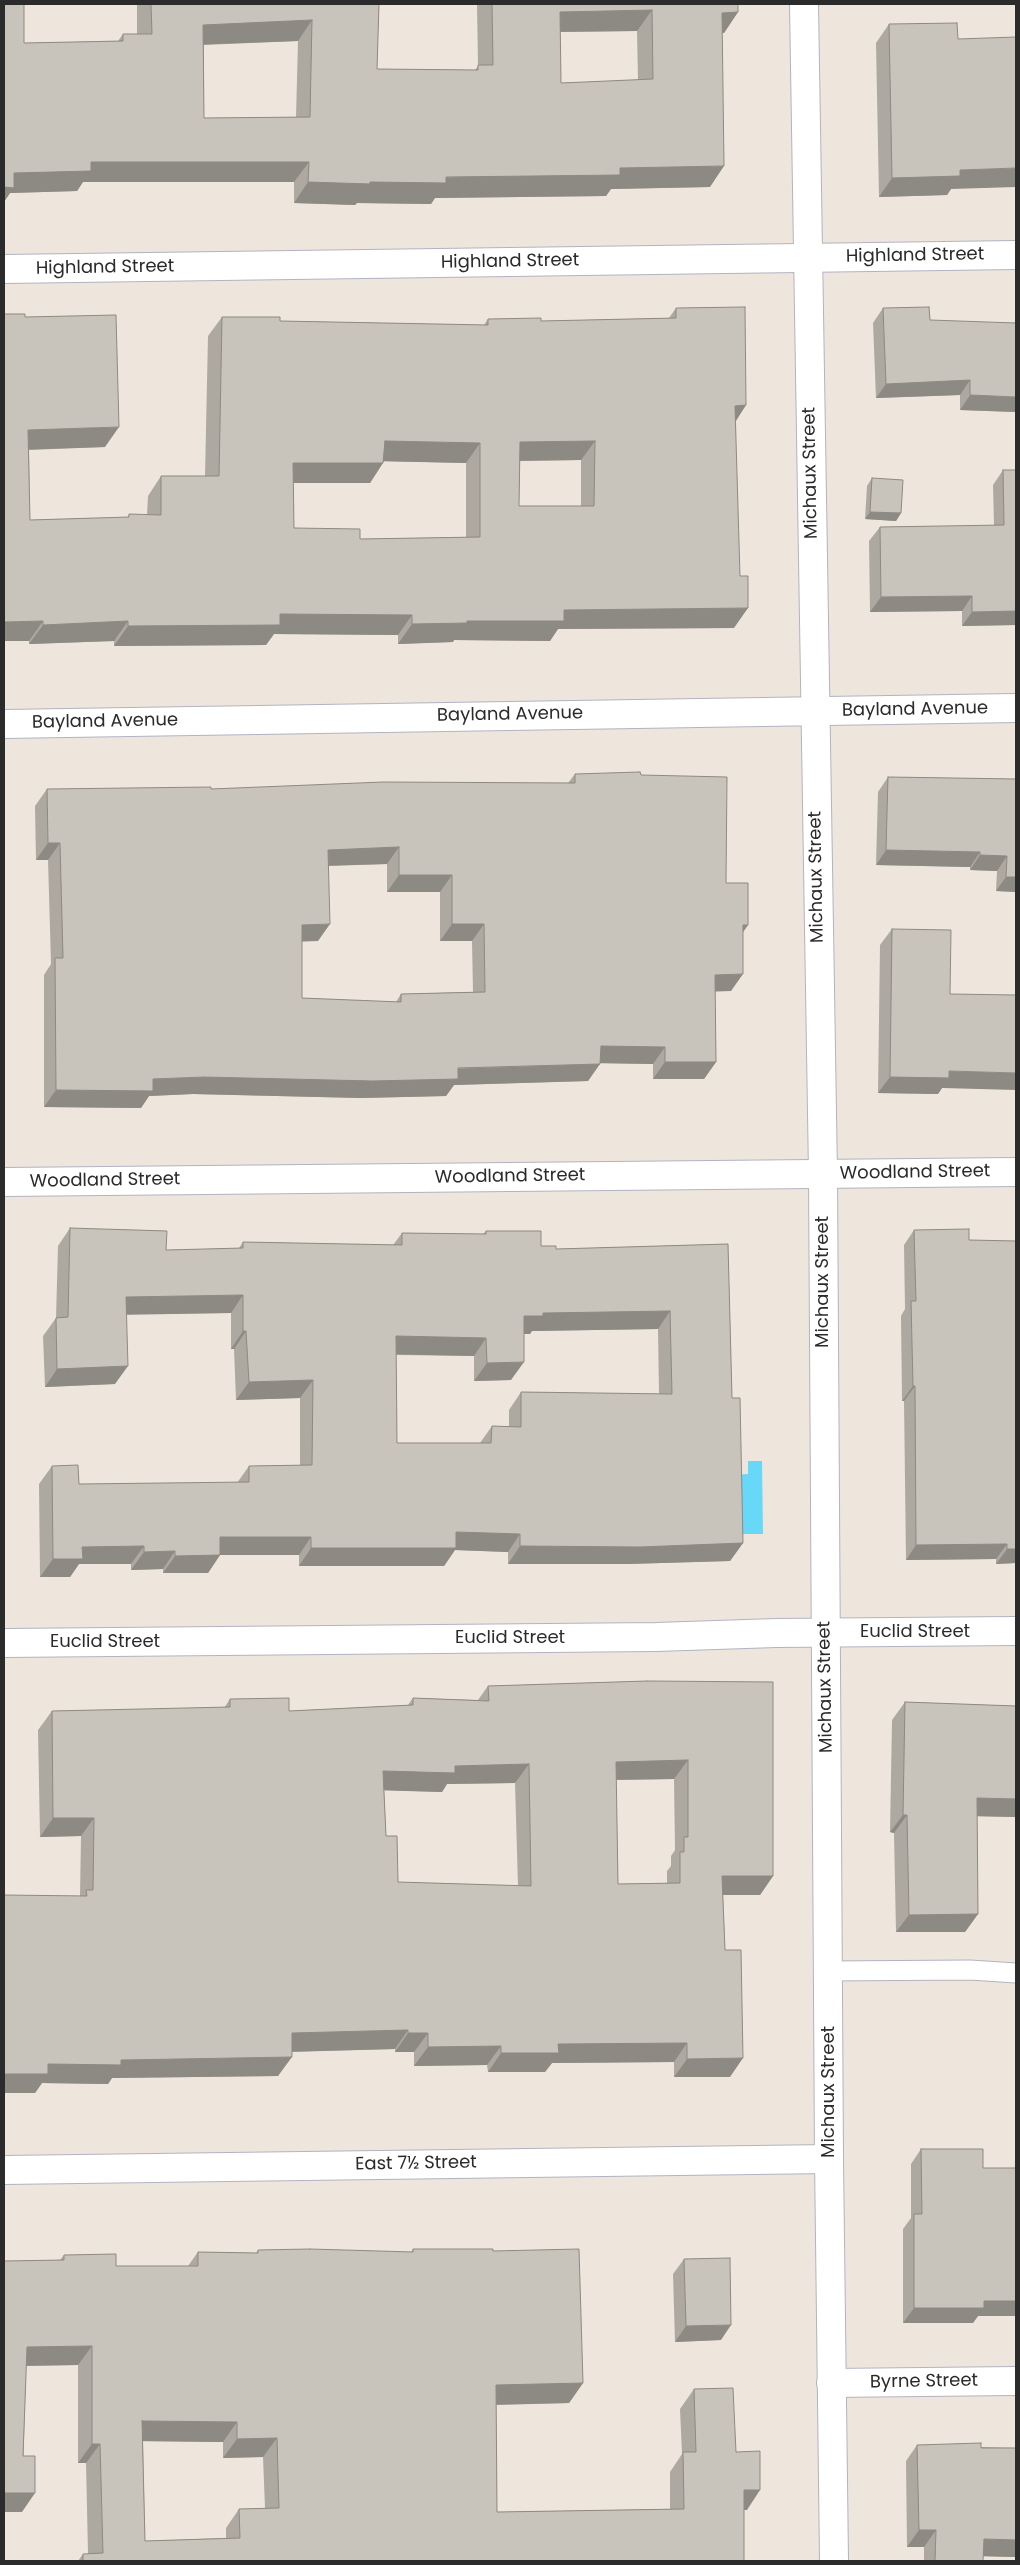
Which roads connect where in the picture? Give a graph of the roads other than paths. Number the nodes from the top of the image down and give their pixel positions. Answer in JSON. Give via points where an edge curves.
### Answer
{"nodes":[{"id":1,"x":804,"y":4,"type":"edge"},
{"id":2,"x":1016,"y":255,"type":"edge"},
{"id":3,"x":808,"y":257,"type":"junction"},
{"id":4,"x":4,"y":269,"type":"edge"},
{"id":5,"x":1016,"y":708,"type":"edge"},
{"id":6,"x":815,"y":711,"type":"junction"},
{"id":7,"x":4,"y":724,"type":"edge"},
{"id":8,"x":1016,"y":1172,"type":"edge"},
{"id":9,"x":822,"y":1174,"type":"junction"},
{"id":10,"x":4,"y":1182,"type":"edge"},
{"id":11,"x":1016,"y":1632,"type":"edge"},
{"id":12,"x":825,"y":1633,"type":"junction"},
{"id":13,"x":4,"y":1643,"type":"edge"},
{"id":14,"x":829,"y":1971,"type":"junction"},
{"id":15,"x":1016,"y":1973,"type":"edge"},
{"id":16,"x":829,"y":2158,"type":"junction"},
{"id":17,"x":4,"y":2170,"type":"edge"},
{"id":18,"x":1016,"y":2381,"type":"edge"},
{"id":19,"x":831,"y":2383,"type":"junction"},
{"id":20,"x":834,"y":2561,"type":"edge"}],
"edges":[{"from":1,"to":3,"type":"street","name":"Michaux Street"},
{"from":2,"to":3,"type":"street","name":"Highland Street"},
{"from":3,"to":4,"type":"street","name":"Highland Street"},
{"from":3,"to":6,"type":"street","name":"Michaux Street"},
{"from":5,"to":6,"type":"street","name":"Bayland Avenue"},
{"from":6,"to":7,"type":"street","name":"Bayland Avenue"},
{"from":6,"to":9,"type":"street","name":"Michaux Street"},
{"from":8,"to":9,"type":"street","name":"Woodland Street"},
{"from":9,"to":10,"type":"street","name":"Woodland Street"},
{"from":9,"to":12,"type":"street","name":"Michaux Street"},
{"from":11,"to":12,"type":"street","name":"Euclid Street"},
{"from":12,"to":13,"type":"street","name":"Euclid Street"},
{"from":12,"to":14,"type":"street","name":"Michaux Street"},
{"from":14,"to":15,"type":"lane","via":[[970,1970]]},
{"from":14,"to":16,"type":"street","name":"Michaux Street"},
{"from":16,"to":17,"type":"street","name":"East 7½ Street"},
{"from":16,"to":19,"type":"street","name":"Michaux Street"},
{"from":18,"to":19,"type":"street","name":"Byrne Street"},
{"from":19,"to":20,"type":"street","name":"Michaux Street"}]}
